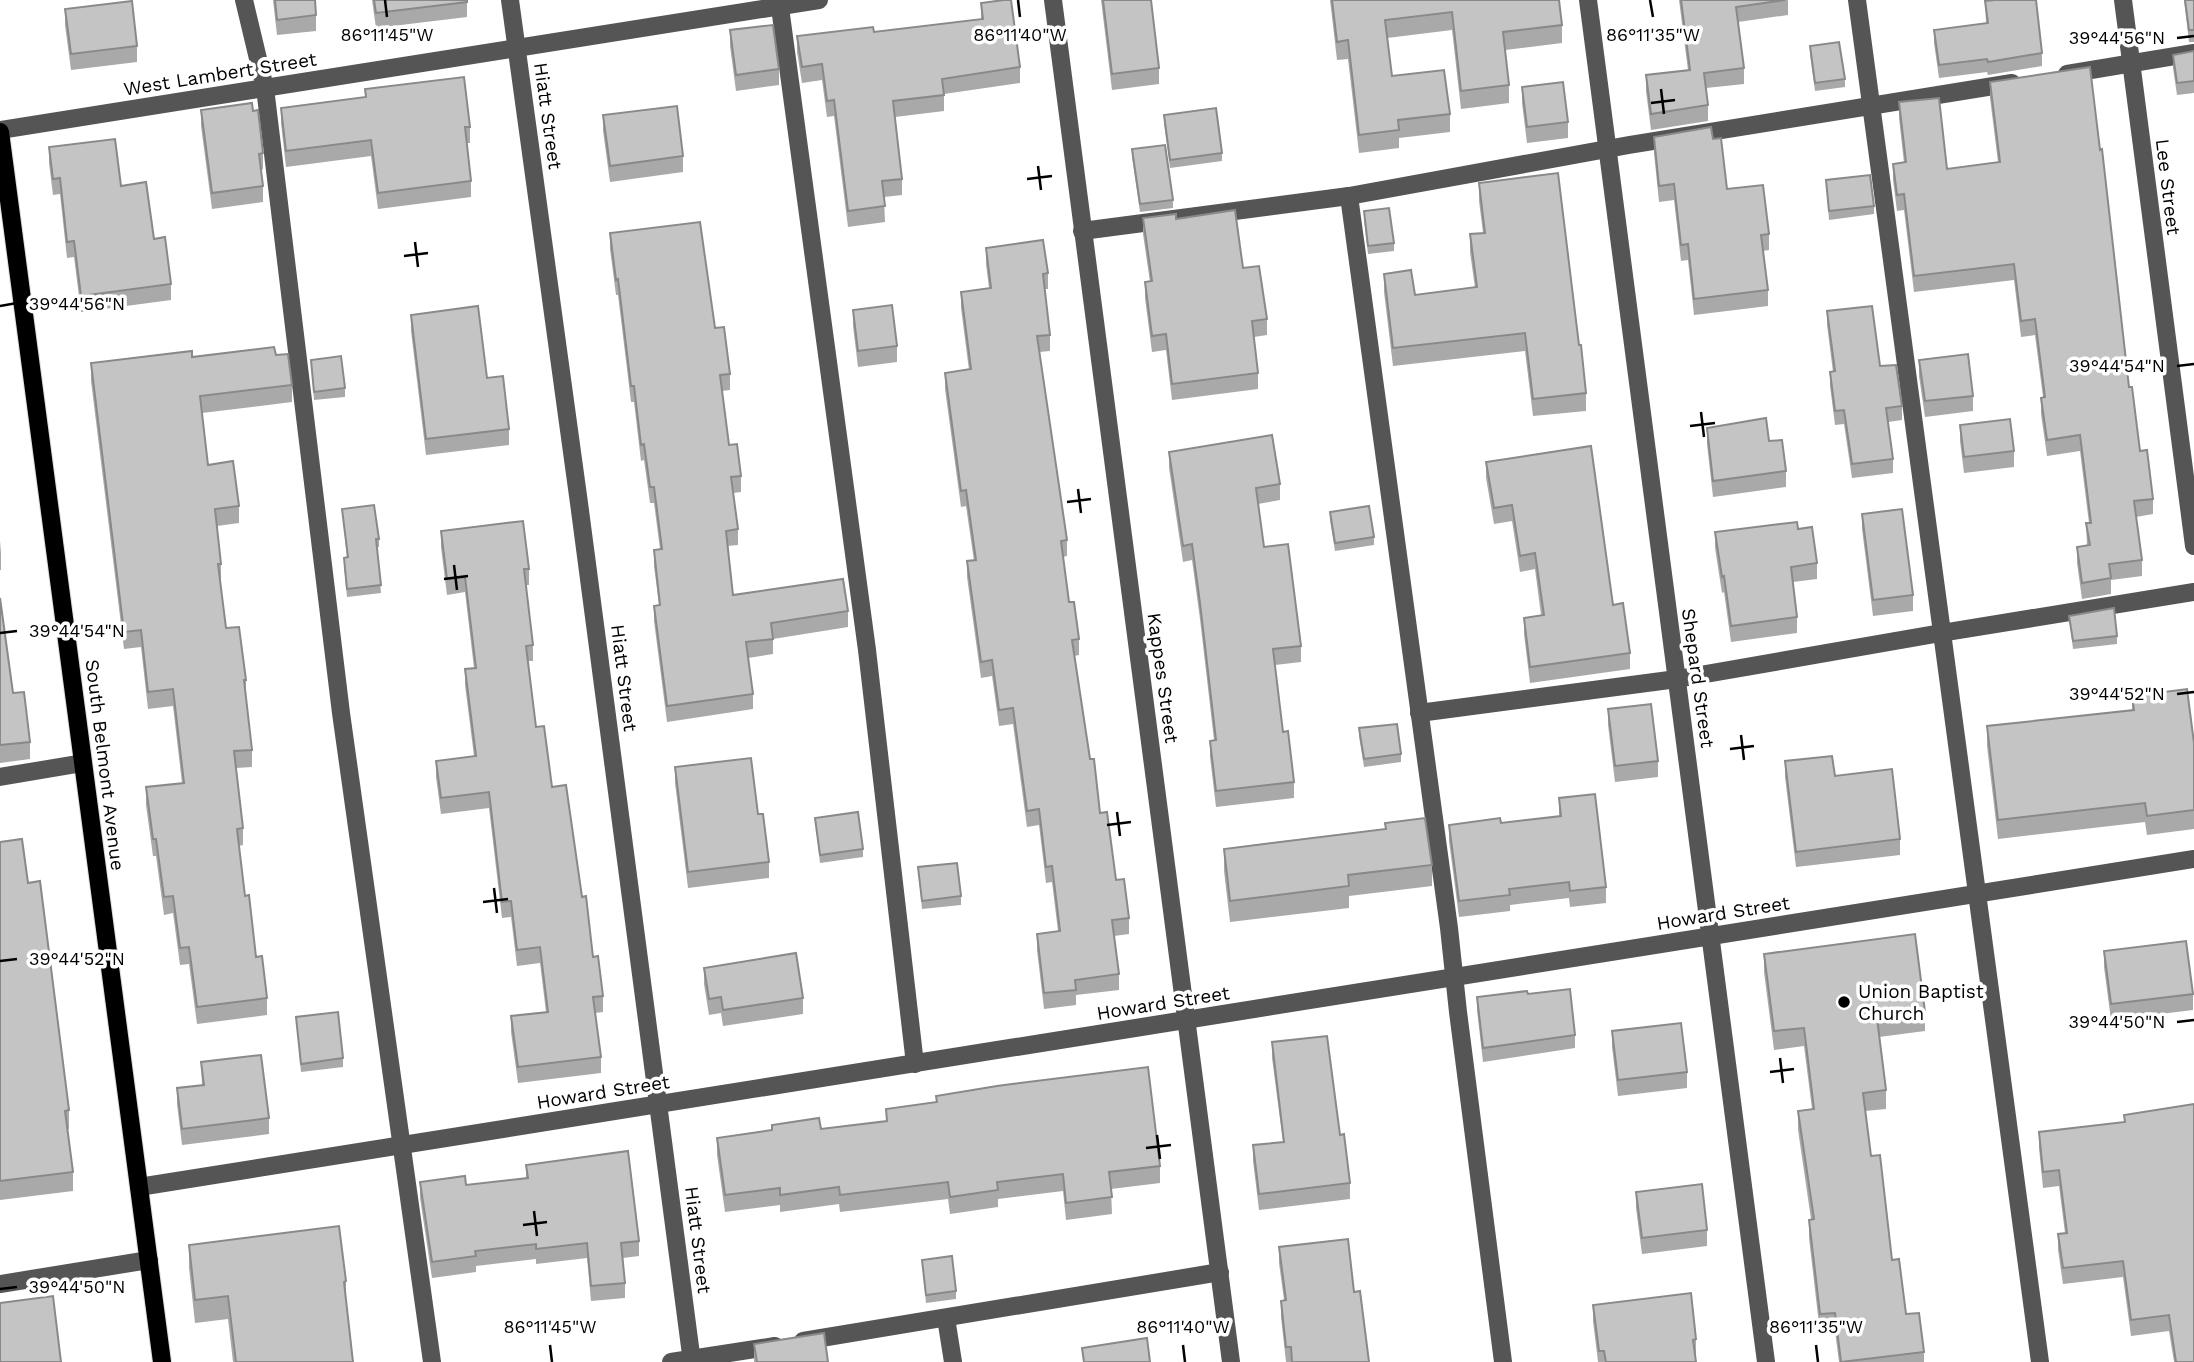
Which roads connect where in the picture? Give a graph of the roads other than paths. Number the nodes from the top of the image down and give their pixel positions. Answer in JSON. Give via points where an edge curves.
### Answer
{"nodes":[{"id":1,"x":244,"y":0,"type":"edge"},
{"id":2,"x":510,"y":0,"type":"edge"},
{"id":3,"x":819,"y":0,"type":"edge"},
{"id":4,"x":1053,"y":0,"type":"edge"},
{"id":5,"x":1588,"y":0,"type":"edge"},
{"id":6,"x":1857,"y":0,"type":"edge"},
{"id":7,"x":2123,"y":0,"type":"edge"},
{"id":8,"x":780,"y":3,"type":"edge"},
{"id":9,"x":517,"y":48,"type":"junction"},
{"id":10,"x":2194,"y":53,"type":"edge"},
{"id":11,"x":2131,"y":64,"type":"junction"},
{"id":12,"x":265,"y":88,"type":"junction"},
{"id":13,"x":1870,"y":106,"type":"junction"},
{"id":14,"x":0,"y":131,"type":"edge"},
{"id":15,"x":1607,"y":149,"type":"junction"},
{"id":16,"x":1349,"y":197,"type":"junction"},
{"id":17,"x":1082,"y":231,"type":"junction"},
{"id":18,"x":2194,"y":546,"type":"edge"},
{"id":19,"x":2194,"y":592,"type":"edge"},
{"id":20,"x":1941,"y":632,"type":"junction"},
{"id":21,"x":1677,"y":678,"type":"junction"},
{"id":22,"x":1419,"y":713,"type":"junction"},
{"id":23,"x":83,"y":763,"type":"junction"},
{"id":24,"x":0,"y":777,"type":"edge"},
{"id":25,"x":2194,"y":859,"type":"edge"},
{"id":26,"x":1977,"y":894,"type":"junction"},
{"id":27,"x":1712,"y":936,"type":"junction"},
{"id":28,"x":1453,"y":978,"type":"junction"},
{"id":29,"x":1188,"y":1020,"type":"junction"},
{"id":30,"x":915,"y":1064,"type":"junction"},
{"id":31,"x":659,"y":1105,"type":"junction"},
{"id":32,"x":401,"y":1146,"type":"junction"},
{"id":33,"x":139,"y":1187,"type":"junction"},
{"id":34,"x":149,"y":1261,"type":"junction"},
{"id":35,"x":1220,"y":1272,"type":"junction"},
{"id":36,"x":0,"y":1284,"type":"edge"},
{"id":37,"x":947,"y":1318,"type":"junction"},
{"id":38,"x":692,"y":1361,"type":"edge"},
{"id":39,"x":162,"y":1362,"type":"edge"},
{"id":40,"x":432,"y":1362,"type":"edge"},
{"id":41,"x":671,"y":1362,"type":"edge"},
{"id":42,"x":953,"y":1362,"type":"edge"},
{"id":43,"x":1231,"y":1362,"type":"edge"},
{"id":44,"x":1503,"y":1362,"type":"edge"},
{"id":45,"x":1766,"y":1362,"type":"edge"},
{"id":46,"x":2040,"y":1362,"type":"edge"}],
"edges":[{"from":1,"to":12,"type":"street"},
{"from":2,"to":9,"type":"street","name":"Hiatt Street"},
{"from":3,"to":8,"type":"street","name":"West Lambert Street"},
{"from":4,"to":17,"type":"street","name":"Kappes Street"},
{"from":5,"to":15,"type":"street","name":"Shepard Street"},
{"from":6,"to":13,"type":"street"},
{"from":7,"to":11,"type":"street","name":"Lee Street"},
{"from":8,"to":9,"type":"street","name":"West Lambert Street"},
{"from":8,"to":30,"type":"street","via":[[867,650]]},
{"from":9,"to":12,"type":"street","name":"West Lambert Street"},
{"from":9,"to":31,"type":"street","name":"Hiatt Street"},
{"from":10,"to":11,"type":"street"},
{"from":11,"to":13,"type":"street"},
{"from":11,"to":18,"type":"street","name":"Lee Street"},
{"from":12,"to":14,"type":"street","name":"West Lambert Street"},
{"from":12,"to":32,"type":"street","via":[[341,713]]},
{"from":13,"to":15,"type":"street"},
{"from":13,"to":20,"type":"street"},
{"from":14,"to":23,"type":"main road","name":"South Belmont Avenue"},
{"from":15,"to":16,"type":"street"},
{"from":15,"to":21,"type":"street","name":"Shepard Street"},
{"from":16,"to":17,"type":"street"},
{"from":16,"to":22,"type":"street"},
{"from":17,"to":29,"type":"street","name":"Kappes Street"},
{"from":19,"to":20,"type":"street"},
{"from":20,"to":21,"type":"street"},
{"from":20,"to":26,"type":"street"},
{"from":21,"to":22,"type":"street"},
{"from":21,"to":27,"type":"street","name":"Shepard Street"},
{"from":22,"to":28,"type":"street"},
{"from":23,"to":24,"type":"street"},
{"from":23,"to":33,"type":"main road","name":"South Belmont Avenue"},
{"from":25,"to":26,"type":"street","name":"Howard Street"},
{"from":26,"to":27,"type":"street","name":"Howard Street"},
{"from":26,"to":46,"type":"street"},
{"from":27,"to":28,"type":"street","name":"Howard Street"},
{"from":27,"to":45,"type":"street","name":"Shepard Street"},
{"from":28,"to":29,"type":"street","name":"Howard Street"},
{"from":28,"to":44,"type":"street"},
{"from":29,"to":30,"type":"street","name":"Howard Street"},
{"from":29,"to":35,"type":"street","name":"Kappes Street"},
{"from":30,"to":31,"type":"street","name":"Howard Street"},
{"from":31,"to":32,"type":"street","name":"Howard Street"},
{"from":31,"to":38,"type":"street","name":"Hiatt Street"},
{"from":32,"to":33,"type":"street","name":"Howard Street"},
{"from":32,"to":40,"type":"street"},
{"from":33,"to":34,"type":"main road","name":"South Belmont Avenue"},
{"from":34,"to":36,"type":"street"},
{"from":34,"to":39,"type":"main road","name":"South Belmont Avenue"},
{"from":35,"to":37,"type":"street"},
{"from":35,"to":43,"type":"street","name":"Kappes Street"},
{"from":37,"to":38,"type":"street"},
{"from":37,"to":42,"type":"street"},
{"from":38,"to":41,"type":"street"}]}
